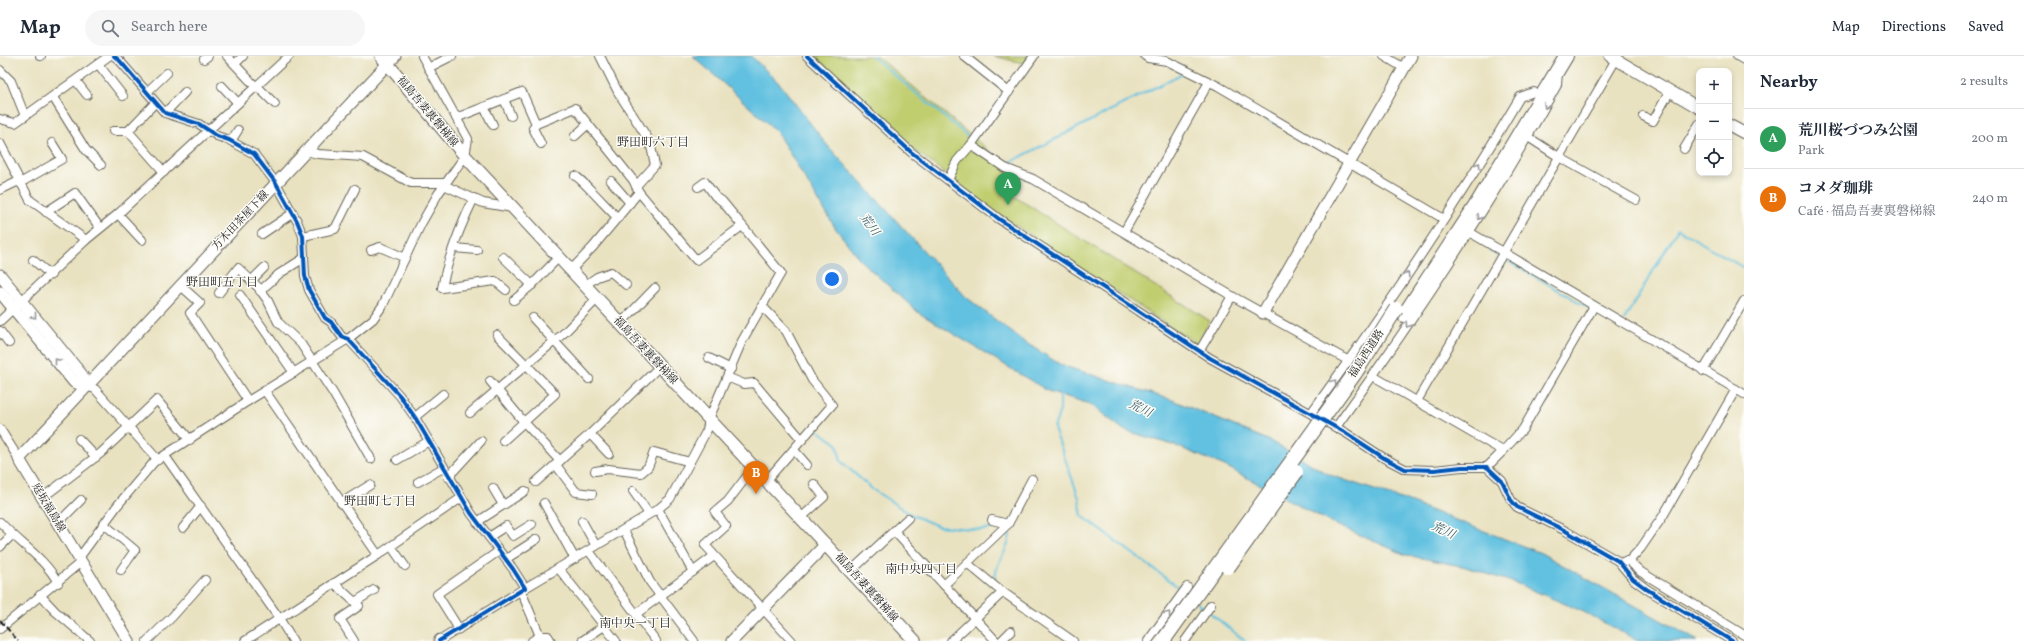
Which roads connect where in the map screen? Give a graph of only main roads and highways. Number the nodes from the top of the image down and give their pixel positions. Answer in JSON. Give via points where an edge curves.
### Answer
{"nodes":[{"id":1,"x":1555,"y":56,"type":"edge"},
{"id":2,"x":1566,"y":56,"type":"edge"},
{"id":3,"x":388,"y":59,"type":"edge"},
{"id":4,"x":1400,"y":312,"type":"junction"},
{"id":5,"x":1167,"y":640,"type":"edge"},
{"id":6,"x":915,"y":641,"type":"edge"}],
"edges":[{"from":1,"to":4,"type":"highway","name":"福島西道路"},
{"from":2,"to":4,"type":"highway","name":"福島西道路","via":[[1475,207]]},
{"from":3,"to":6,"type":"main road","name":"福島吾妻裏磐梯線","via":[[465,156]]},
{"from":4,"to":5,"type":"highway","name":"福島西道路","bridge":true,"via":[[1359,382]]}]}
